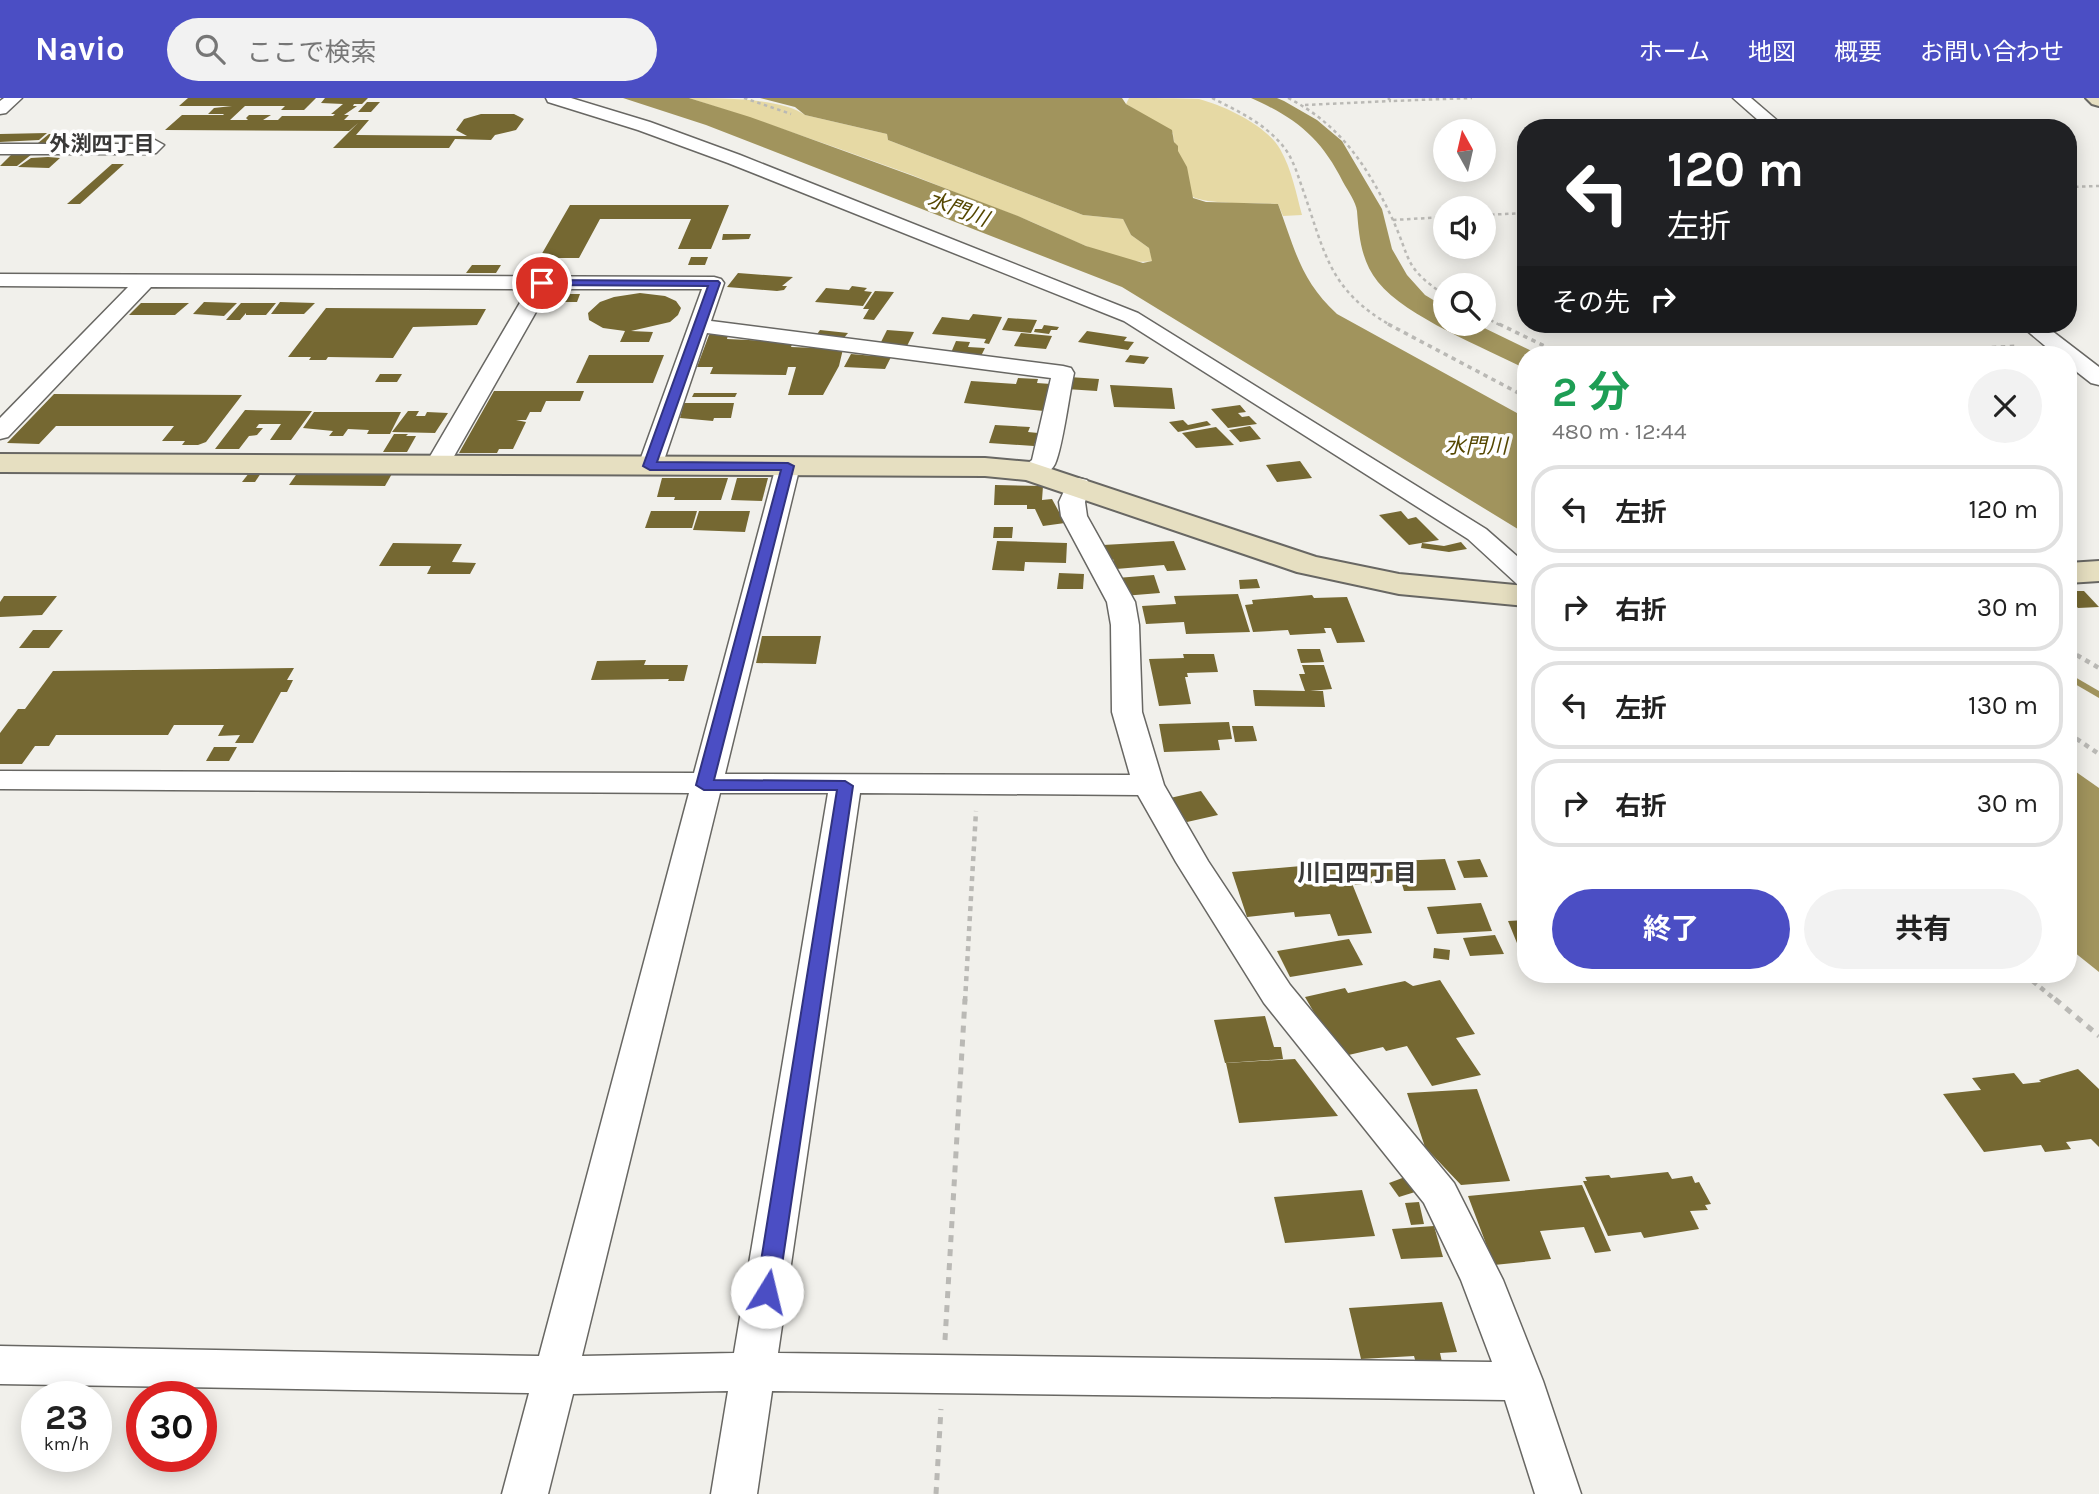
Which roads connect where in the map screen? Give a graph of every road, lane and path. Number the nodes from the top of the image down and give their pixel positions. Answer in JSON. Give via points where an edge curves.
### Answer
{"nodes":[{"id":1,"x":14,"y":98,"type":"edge"},
{"id":2,"x":554,"y":98,"type":"edge"},
{"id":3,"x":744,"y":98,"type":"edge"},
{"id":4,"x":1212,"y":98,"type":"edge"},
{"id":5,"x":1288,"y":98,"type":"edge"},
{"id":6,"x":1472,"y":98,"type":"edge"},
{"id":7,"x":1741,"y":98,"type":"edge"},
{"id":8,"x":1390,"y":100,"type":"edge"},
{"id":9,"x":1303,"y":105,"type":"junction"},
{"id":10,"x":0,"y":108,"type":"edge"},
{"id":11,"x":791,"y":114,"type":"dead end"},
{"id":12,"x":1767,"y":119,"type":"edge"},
{"id":13,"x":155,"y":145,"type":"dead end"},
{"id":14,"x":0,"y":149,"type":"edge"},
{"id":15,"x":2099,"y":186,"type":"edge"},
{"id":16,"x":2077,"y":187,"type":"edge"},
{"id":17,"x":1517,"y":213,"type":"edge"},
{"id":18,"x":1496,"y":214,"type":"edge"},
{"id":19,"x":1433,"y":218,"type":"edge"},
{"id":20,"x":1393,"y":220,"type":"junction"},
{"id":21,"x":0,"y":280,"type":"edge"},
{"id":22,"x":146,"y":280,"type":"junction"},
{"id":23,"x":542,"y":283,"type":"junction"},
{"id":24,"x":1433,"y":287,"type":"edge"},
{"id":25,"x":1496,"y":323,"type":"edge"},
{"id":26,"x":699,"y":326,"type":"junction"},
{"id":27,"x":1517,"y":333,"type":"edge"},
{"id":28,"x":1517,"y":333,"type":"edge"},
{"id":29,"x":2041,"y":333,"type":"edge"},
{"id":30,"x":2055,"y":344,"type":"junction"},
{"id":31,"x":1544,"y":346,"type":"edge"},
{"id":32,"x":2017,"y":346,"type":"edge"},
{"id":33,"x":2058,"y":346,"type":"edge"},
{"id":34,"x":2077,"y":361,"type":"edge"},
{"id":35,"x":2099,"y":378,"type":"edge"},
{"id":36,"x":1517,"y":392,"type":"edge"},
{"id":37,"x":0,"y":432,"type":"edge"},
{"id":38,"x":0,"y":463,"type":"edge"},
{"id":39,"x":437,"y":465,"type":"junction"},
{"id":40,"x":650,"y":466,"type":"junction"},
{"id":41,"x":788,"y":466,"type":"junction"},
{"id":42,"x":1030,"y":471,"type":"junction"},
{"id":43,"x":1079,"y":485,"type":"junction"},
{"id":44,"x":1517,"y":570,"type":"edge"},
{"id":45,"x":2099,"y":571,"type":"edge"},
{"id":46,"x":2077,"y":572,"type":"edge"},
{"id":47,"x":1517,"y":595,"type":"edge"},
{"id":48,"x":2077,"y":655,"type":"edge"},
{"id":49,"x":2099,"y":668,"type":"edge"},
{"id":50,"x":2077,"y":739,"type":"edge"},
{"id":51,"x":2099,"y":754,"type":"edge"},
{"id":52,"x":0,"y":780,"type":"edge"},
{"id":53,"x":704,"y":785,"type":"junction"},
{"id":54,"x":1148,"y":785,"type":"junction"},
{"id":55,"x":845,"y":786,"type":"junction"},
{"id":56,"x":977,"y":786,"type":"junction"},
{"id":57,"x":2035,"y":983,"type":"edge"},
{"id":58,"x":2099,"y":1036,"type":"edge"},
{"id":59,"x":0,"y":1365,"type":"edge"},
{"id":60,"x":754,"y":1373,"type":"junction"},
{"id":61,"x":556,"y":1375,"type":"junction"},
{"id":62,"x":943,"y":1375,"type":"junction"},
{"id":63,"x":1521,"y":1381,"type":"junction"},
{"id":64,"x":526,"y":1494,"type":"edge"},
{"id":65,"x":734,"y":1494,"type":"edge"},
{"id":66,"x":936,"y":1494,"type":"edge"},
{"id":67,"x":1558,"y":1494,"type":"edge"}],
"edges":[{"from":1,"to":10,"type":"street"},
{"from":2,"to":44,"type":"street","via":[[734,159],[1131,317],[1477,534]]},
{"from":3,"to":11,"type":"path"},
{"from":4,"to":36,"type":"path","via":[[1254,119],[1284,147],[1332,272],[1357,304]]},
{"from":5,"to":9,"type":"path"},
{"from":6,"to":8,"type":"path"},
{"from":7,"to":12,"type":"street"},
{"from":8,"to":9,"type":"path"},
{"from":9,"to":20,"type":"path","via":[[1347,139]]},
{"from":13,"to":14,"type":"street","via":[[150,149]]},
{"from":15,"to":16,"type":"path"},
{"from":17,"to":18,"type":"path"},
{"from":19,"to":20,"type":"path"},
{"from":20,"to":24,"type":"path","via":[[1409,264]]},
{"from":21,"to":22,"type":"street"},
{"from":22,"to":23,"type":"street"},
{"from":22,"to":37,"type":"street"},
{"from":23,"to":26,"type":"street","via":[[714,283]]},
{"from":23,"to":39,"type":"street"},
{"from":25,"to":27,"type":"path"},
{"from":26,"to":40,"type":"street"},
{"from":26,"to":42,"type":"street","via":[[1063,373],[1043,463]]},
{"from":28,"to":31,"type":"path"},
{"from":29,"to":30,"type":"street"},
{"from":30,"to":32,"type":"path"},
{"from":30,"to":33,"type":"street"},
{"from":34,"to":35,"type":"street"},
{"from":38,"to":39,"type":"street"},
{"from":39,"to":40,"type":"street"},
{"from":40,"to":41,"type":"street"},
{"from":41,"to":42,"type":"street"},
{"from":41,"to":53,"type":"street"},
{"from":42,"to":43,"type":"street"},
{"from":43,"to":47,"type":"street","via":[[1308,565],[1399,584]]},
{"from":43,"to":54,"type":"street","via":[[1072,502],[1074,516],[1121,602],[1127,712]]},
{"from":45,"to":46,"type":"street"},
{"from":48,"to":49,"type":"path"},
{"from":50,"to":51,"type":"path"},
{"from":52,"to":53,"type":"street"},
{"from":53,"to":55,"type":"street"},
{"from":53,"to":61,"type":"street"},
{"from":54,"to":56,"type":"street"},
{"from":54,"to":63,"type":"street","via":[[1277,994],[1440,1194],[1482,1280]]},
{"from":55,"to":56,"type":"street"},
{"from":55,"to":60,"type":"street"},
{"from":56,"to":62,"type":"path"},
{"from":57,"to":58,"type":"path"},
{"from":59,"to":61,"type":"street"},
{"from":60,"to":61,"type":"street"},
{"from":60,"to":62,"type":"street"},
{"from":60,"to":65,"type":"street"},
{"from":61,"to":64,"type":"street"},
{"from":62,"to":63,"type":"street"},
{"from":62,"to":66,"type":"path"},
{"from":63,"to":67,"type":"street"}]}
